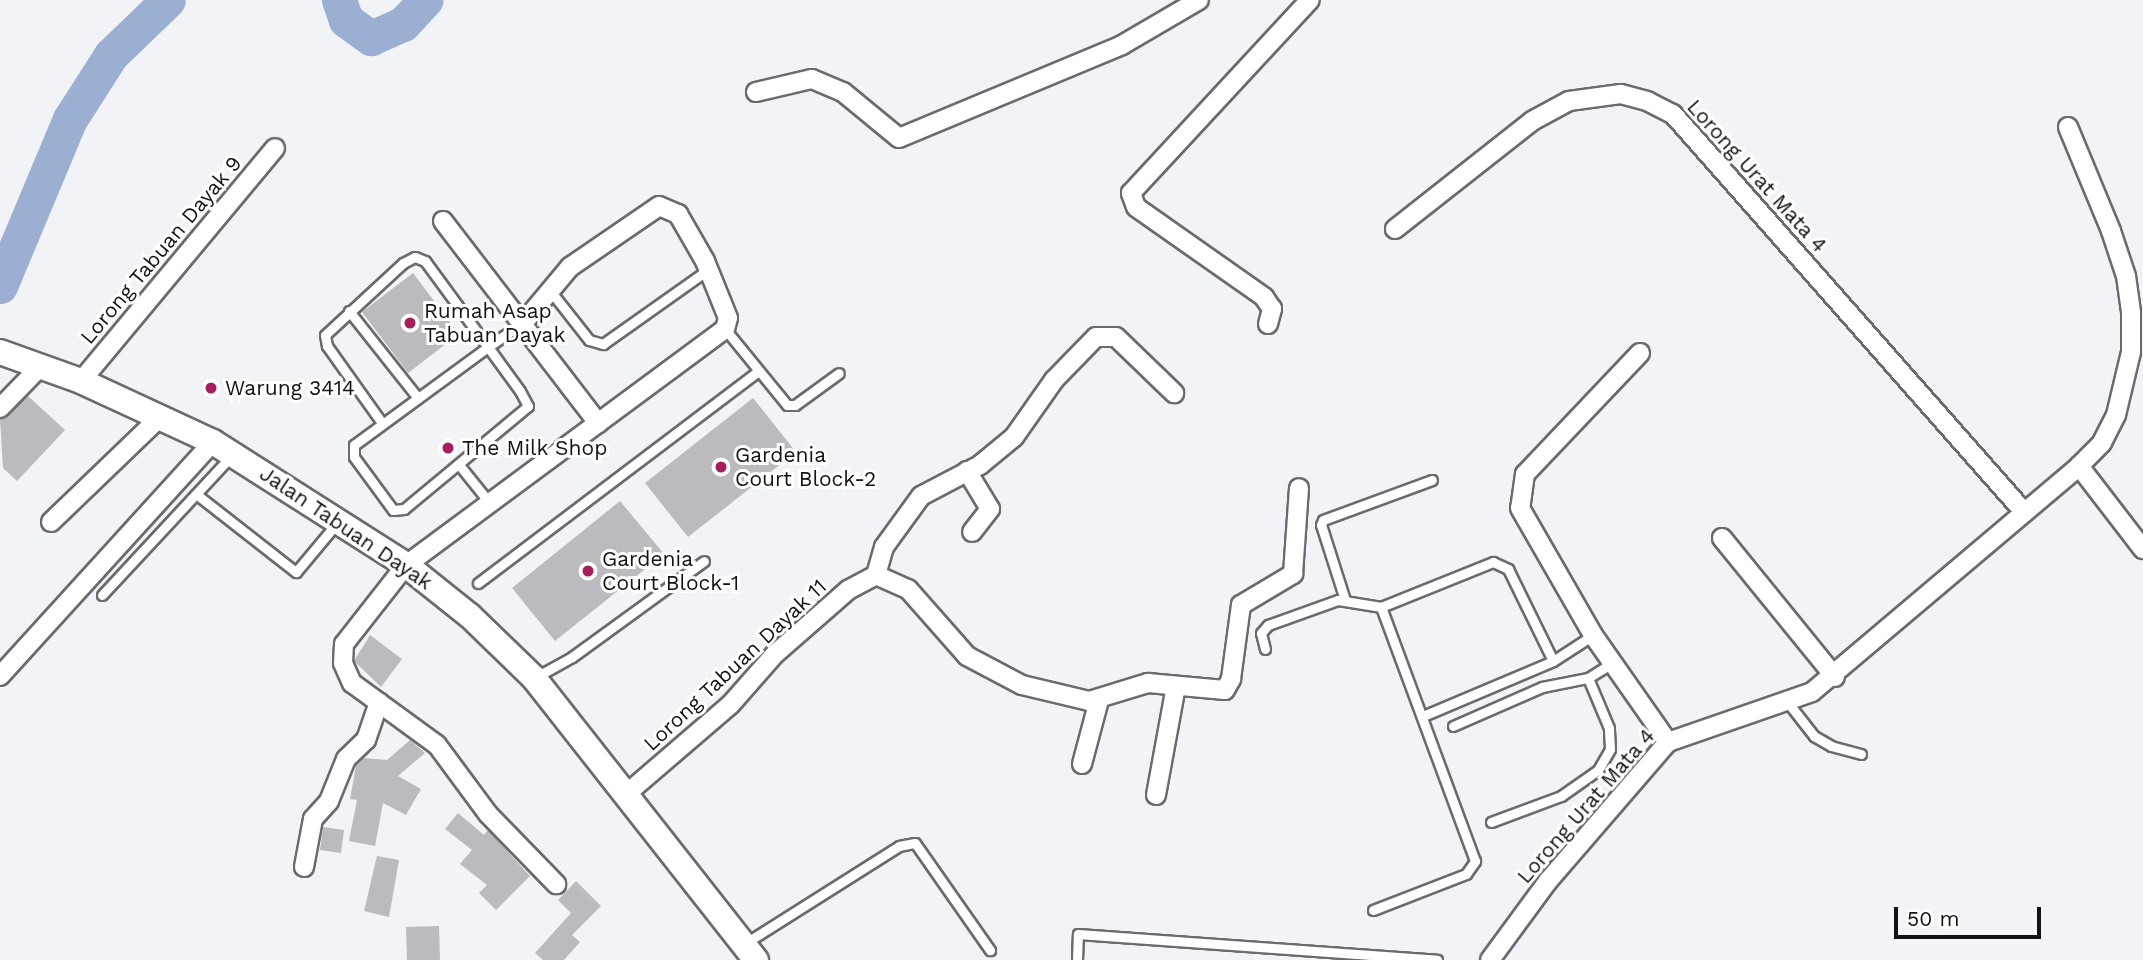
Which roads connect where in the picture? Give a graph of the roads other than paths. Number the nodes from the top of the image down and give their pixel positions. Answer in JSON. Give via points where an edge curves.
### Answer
{"nodes":[{"id":1,"x":1199,"y":0,"type":"edge"},
{"id":2,"x":1310,"y":0,"type":"edge"},
{"id":3,"x":756,"y":92,"type":"dead end"},
{"id":4,"x":2068,"y":127,"type":"dead end"},
{"id":5,"x":275,"y":148,"type":"dead end"},
{"id":6,"x":443,"y":221,"type":"dead end"},
{"id":7,"x":1395,"y":229,"type":"dead end"},
{"id":8,"x":709,"y":269,"type":"junction"},
{"id":9,"x":552,"y":293,"type":"junction"},
{"id":10,"x":349,"y":311,"type":"junction"},
{"id":11,"x":524,"y":322,"type":"junction"},
{"id":12,"x":1268,"y":324,"type":"dead end"},
{"id":13,"x":725,"y":329,"type":"junction"},
{"id":14,"x":488,"y":346,"type":"junction"},
{"id":15,"x":0,"y":352,"type":"edge"},
{"id":16,"x":1640,"y":354,"type":"dead end"},
{"id":17,"x":41,"y":366,"type":"junction"},
{"id":18,"x":758,"y":370,"type":"junction"},
{"id":19,"x":839,"y":373,"type":"dead end"},
{"id":20,"x":81,"y":381,"type":"junction"},
{"id":21,"x":1174,"y":393,"type":"dead end"},
{"id":22,"x":418,"y":398,"type":"junction"},
{"id":23,"x":0,"y":408,"type":"edge"},
{"id":24,"x":162,"y":415,"type":"junction"},
{"id":25,"x":598,"y":423,"type":"junction"},
{"id":26,"x":383,"y":424,"type":"junction"},
{"id":27,"x":223,"y":447,"type":"junction"},
{"id":28,"x":460,"y":466,"type":"junction"},
{"id":29,"x":2079,"y":466,"type":"junction"},
{"id":30,"x":967,"y":471,"type":"junction"},
{"id":31,"x":1432,"y":480,"type":"dead end"},
{"id":32,"x":1299,"y":488,"type":"dead end"},
{"id":33,"x":195,"y":494,"type":"junction"},
{"id":34,"x":489,"y":502,"type":"junction"},
{"id":35,"x":2024,"y":512,"type":"junction"},
{"id":36,"x":340,"y":519,"type":"junction"},
{"id":37,"x":51,"y":522,"type":"dead end"},
{"id":38,"x":972,"y":532,"type":"dead end"},
{"id":39,"x":1722,"y":538,"type":"dead end"},
{"id":40,"x":2143,"y":549,"type":"edge"},
{"id":41,"x":704,"y":561,"type":"dead end"},
{"id":42,"x":407,"y":565,"type":"junction"},
{"id":43,"x":876,"y":575,"type":"junction"},
{"id":44,"x":478,"y":583,"type":"dead end"},
{"id":45,"x":102,"y":595,"type":"dead end"},
{"id":46,"x":1345,"y":600,"type":"junction"},
{"id":47,"x":1381,"y":607,"type":"junction"},
{"id":48,"x":1593,"y":635,"type":"junction"},
{"id":49,"x":1265,"y":649,"type":"dead end"},
{"id":50,"x":1553,"y":661,"type":"junction"},
{"id":51,"x":1614,"y":662,"type":"junction"},
{"id":52,"x":0,"y":676,"type":"edge"},
{"id":53,"x":1835,"y":677,"type":"junction"},
{"id":54,"x":534,"y":678,"type":"junction"},
{"id":55,"x":1588,"y":678,"type":"junction"},
{"id":56,"x":1176,"y":686,"type":"junction"},
{"id":57,"x":1099,"y":700,"type":"junction"},
{"id":58,"x":379,"y":702,"type":"junction"},
{"id":59,"x":1789,"y":704,"type":"junction"},
{"id":60,"x":1423,"y":716,"type":"junction"},
{"id":61,"x":1453,"y":726,"type":"dead end"},
{"id":62,"x":1668,"y":742,"type":"junction"},
{"id":63,"x":1861,"y":754,"type":"dead end"},
{"id":64,"x":1082,"y":764,"type":"dead end"},
{"id":65,"x":1156,"y":795,"type":"dead end"},
{"id":66,"x":624,"y":796,"type":"junction"},
{"id":67,"x":1491,"y":822,"type":"dead end"},
{"id":68,"x":304,"y":867,"type":"dead end"},
{"id":69,"x":556,"y":884,"type":"dead end"},
{"id":70,"x":1373,"y":910,"type":"dead end"},
{"id":71,"x":1504,"y":940,"type":"junction"},
{"id":72,"x":990,"y":950,"type":"dead end"},
{"id":73,"x":749,"y":953,"type":"edge"},
{"id":74,"x":1077,"y":960,"type":"edge"},
{"id":75,"x":1437,"y":960,"type":"edge"},
{"id":76,"x":1490,"y":960,"type":"edge"},
{"id":77,"x":1505,"y":960,"type":"edge"}],
"edges":[{"from":1,"to":3,"type":"street","via":[[1122,45],[899,138],[843,92],[812,79]]},
{"from":2,"to":12,"type":"street","via":[[1131,193],[1136,207],[1264,297],[1272,309]]},
{"from":4,"to":29,"type":"street","name":"Lorong Urat Mata 4","via":[[2115,242],[2131,313],[2131,352],[2116,415],[2102,443]]},
{"from":5,"to":20,"type":"street","name":"Lorong Tabuan Dayak 9"},
{"from":6,"to":11,"type":"street"},
{"from":7,"to":35,"type":"street","name":"Lorong Urat Mata 4","via":[[1532,121],[1569,101],[1621,94],[1647,101],[1673,114]]},
{"from":8,"to":9,"type":"lane","via":[[603,344],[589,340]]},
{"from":8,"to":9,"type":"street","via":[[678,214],[659,206],[570,267]]},
{"from":8,"to":13,"type":"street","via":[[729,318]]},
{"from":9,"to":11,"type":"street"},
{"from":10,"to":14,"type":"lane","via":[[402,263],[420,258]]},
{"from":10,"to":22,"type":"lane"},
{"from":10,"to":26,"type":"lane","via":[[328,330],[325,341]]},
{"from":11,"to":14,"type":"lane"},
{"from":11,"to":25,"type":"street"},
{"from":13,"to":18,"type":"lane"},
{"from":13,"to":25,"type":"street"},
{"from":14,"to":22,"type":"lane"},
{"from":14,"to":28,"type":"lane","via":[[527,406]]},
{"from":15,"to":17,"type":"street","name":"Jalan Tabuan Dayak"},
{"from":16,"to":48,"type":"street","via":[[1525,474],[1521,490],[1520,508],[1526,523]]},
{"from":17,"to":20,"type":"street","name":"Jalan Tabuan Dayak"},
{"from":17,"to":23,"type":"street"},
{"from":18,"to":19,"type":"lane","via":[[787,405],[795,405]]},
{"from":18,"to":44,"type":"lane"},
{"from":20,"to":24,"type":"street","name":"Jalan Tabuan Dayak"},
{"from":21,"to":30,"type":"street","via":[[1116,337],[1096,337],[1069,362],[1014,437]]},
{"from":22,"to":26,"type":"lane"},
{"from":24,"to":27,"type":"street","name":"Jalan Tabuan Dayak"},
{"from":24,"to":37,"type":"street"},
{"from":25,"to":34,"type":"street"},
{"from":26,"to":28,"type":"lane","via":[[354,445],[352,452],[390,509],[404,509]]},
{"from":27,"to":33,"type":"lane"},
{"from":27,"to":36,"type":"street","name":"Jalan Tabuan Dayak"},
{"from":27,"to":52,"type":"street"},
{"from":28,"to":34,"type":"lane"},
{"from":29,"to":35,"type":"street","name":"Lorong Urat Mata 4"},
{"from":29,"to":40,"type":"street"},
{"from":30,"to":38,"type":"street","via":[[990,509]]},
{"from":30,"to":43,"type":"street","via":[[921,496],[884,547]]},
{"from":31,"to":46,"type":"lane","via":[[1323,520]]},
{"from":32,"to":56,"type":"street","via":[[1293,574],[1241,605],[1230,685],[1216,692]]},
{"from":33,"to":36,"type":"lane","via":[[296,572]]},
{"from":33,"to":45,"type":"lane"},
{"from":34,"to":42,"type":"street"},
{"from":35,"to":53,"type":"street","name":"Lorong Urat Mata 4"},
{"from":36,"to":42,"type":"street","name":"Jalan Tabuan Dayak"},
{"from":39,"to":53,"type":"street"},
{"from":41,"to":54,"type":"lane","via":[[572,657]]},
{"from":42,"to":54,"type":"street","name":"Jalan Tabuan Dayak","via":[[470,616]]},
{"from":42,"to":58,"type":"street","via":[[344,644],[342,653],[352,683]]},
{"from":43,"to":57,"type":"street","via":[[908,589],[967,656],[989,670],[1022,685]]},
{"from":43,"to":66,"type":"street","name":"Lorong Tabuan Dayak 11","via":[[848,590],[775,654],[731,704]]},
{"from":46,"to":47,"type":"lane"},
{"from":46,"to":49,"type":"lane","via":[[1268,625],[1261,632]]},
{"from":47,"to":50,"type":"lane","via":[[1499,562],[1508,569]]},
{"from":47,"to":60,"type":"lane"},
{"from":48,"to":50,"type":"lane"},
{"from":48,"to":51,"type":"street"},
{"from":50,"to":60,"type":"lane"},
{"from":51,"to":55,"type":"lane"},
{"from":51,"to":62,"type":"street"},
{"from":53,"to":59,"type":"street","name":"Lorong Urat Mata 4"},
{"from":54,"to":66,"type":"street","name":"Jalan Tabuan Dayak"},
{"from":55,"to":61,"type":"lane","via":[[1542,687]]},
{"from":55,"to":67,"type":"lane","via":[[1607,715],[1607,758],[1574,790]]},
{"from":56,"to":57,"type":"street","via":[[1148,683]]},
{"from":56,"to":65,"type":"street"},
{"from":57,"to":64,"type":"street"},
{"from":58,"to":68,"type":"street","via":[[366,740],[346,759],[329,802],[313,818]]},
{"from":58,"to":69,"type":"street","via":[[437,745],[488,814]]},
{"from":59,"to":62,"type":"street","name":"Lorong Urat Mata 4"},
{"from":59,"to":63,"type":"lane","via":[[1814,736]]},
{"from":60,"to":70,"type":"lane","via":[[1475,861],[1466,874]]},
{"from":62,"to":71,"type":"street","name":"Lorong Urat Mata 4","via":[[1548,881]]},
{"from":66,"to":73,"type":"street","name":"Jalan Tabuan Dayak"},
{"from":71,"to":76,"type":"street","name":"Lorong Urat Mata 4"},
{"from":71,"to":77,"type":"lane"},
{"from":72,"to":73,"type":"lane","via":[[915,843],[899,846]]},
{"from":74,"to":75,"type":"lane","via":[[1078,934]]}]}
